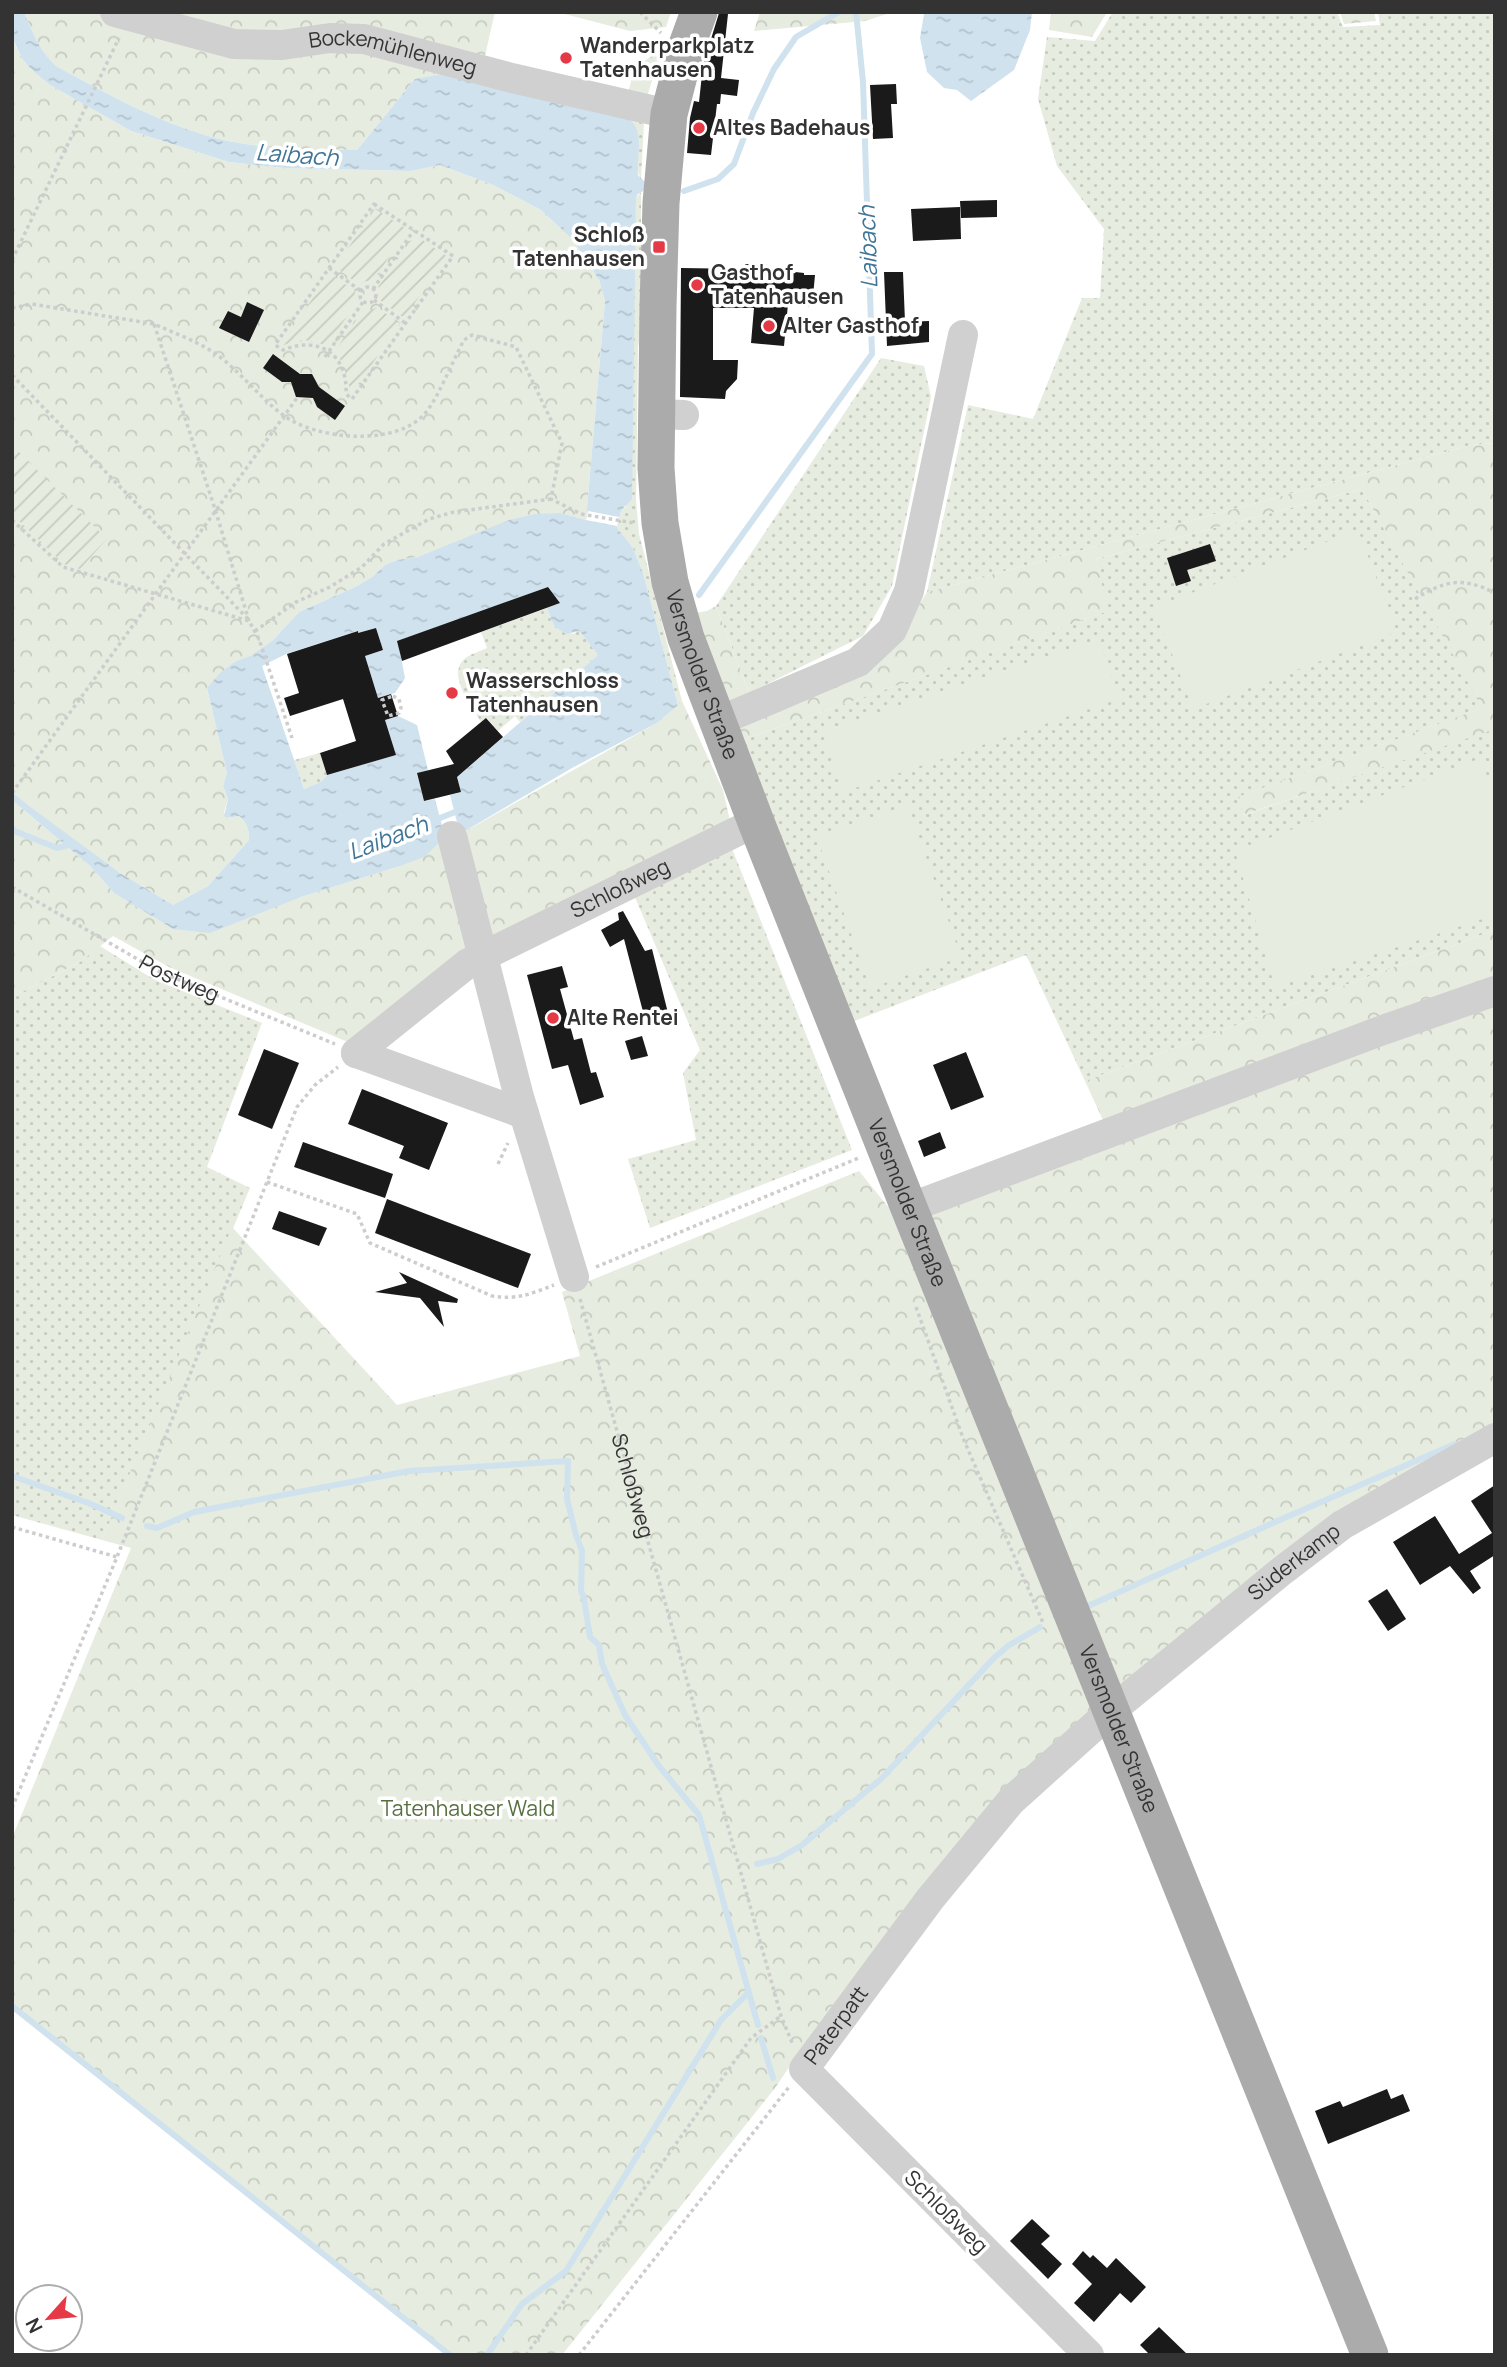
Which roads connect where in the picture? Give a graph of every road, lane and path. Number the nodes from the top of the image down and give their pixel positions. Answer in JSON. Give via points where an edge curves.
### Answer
{"nodes":[{"id":1,"x":640,"y":12,"type":"edge"},
{"id":2,"x":699,"y":12,"type":"edge"},
{"id":3,"x":123,"y":14,"type":"edge"},
{"id":4,"x":663,"y":35,"type":"dead end"},
{"id":5,"x":669,"y":114,"type":"junction"},
{"id":6,"x":414,"y":230,"type":"junction"},
{"id":7,"x":12,"y":260,"type":"edge"},
{"id":8,"x":329,"y":268,"type":"junction"},
{"id":9,"x":373,"y":289,"type":"junction"},
{"id":10,"x":360,"y":290,"type":"junction"},
{"id":11,"x":374,"y":300,"type":"junction"},
{"id":12,"x":363,"y":302,"type":"junction"},
{"id":13,"x":12,"y":307,"type":"edge"},
{"id":14,"x":405,"y":323,"type":"junction"},
{"id":15,"x":153,"y":324,"type":"junction"},
{"id":16,"x":963,"y":335,"type":"dead end"},
{"id":17,"x":329,"y":352,"type":"junction"},
{"id":18,"x":325,"y":357,"type":"dead end"},
{"id":19,"x":12,"y":375,"type":"edge"},
{"id":20,"x":297,"y":398,"type":"dead end"},
{"id":21,"x":283,"y":415,"type":"junction"},
{"id":22,"x":551,"y":499,"type":"junction"},
{"id":23,"x":215,"y":509,"type":"junction"},
{"id":24,"x":12,"y":520,"type":"edge"},
{"id":25,"x":618,"y":522,"type":"dead end"},
{"id":26,"x":184,"y":553,"type":"junction"},
{"id":27,"x":1495,"y":593,"type":"edge"},
{"id":28,"x":153,"y":594,"type":"junction"},
{"id":29,"x":1415,"y":599,"type":"dead end"},
{"id":30,"x":250,"y":621,"type":"junction"},
{"id":31,"x":255,"y":631,"type":"junction"},
{"id":32,"x":384,"y":708,"type":"joint"},
{"id":33,"x":717,"y":722,"type":"junction"},
{"id":34,"x":292,"y":738,"type":"dead end"},
{"id":35,"x":14,"y":791,"type":"edge"},
{"id":36,"x":756,"y":822,"type":"junction"},
{"id":37,"x":452,"y":836,"type":"dead end"},
{"id":38,"x":12,"y":887,"type":"edge"},
{"id":39,"x":484,"y":955,"type":"junction"},
{"id":40,"x":1495,"y":991,"type":"edge"},
{"id":41,"x":356,"y":1052,"type":"junction"},
{"id":42,"x":524,"y":1114,"type":"junction"},
{"id":43,"x":863,"y":1157,"type":"dead end"},
{"id":44,"x":267,"y":1182,"type":"junction"},
{"id":45,"x":909,"y":1208,"type":"junction"},
{"id":46,"x":573,"y":1277,"type":"junction"},
{"id":47,"x":1495,"y":1438,"type":"edge"},
{"id":48,"x":12,"y":1527,"type":"edge"},
{"id":49,"x":117,"y":1557,"type":"junction"},
{"id":50,"x":1111,"y":1711,"type":"junction"},
{"id":51,"x":12,"y":1808,"type":"edge"},
{"id":52,"x":804,"y":2069,"type":"junction"},
{"id":53,"x":526,"y":2355,"type":"edge"},
{"id":54,"x":579,"y":2355,"type":"edge"},
{"id":55,"x":1089,"y":2355,"type":"edge"},
{"id":56,"x":1370,"y":2355,"type":"edge"}],
"edges":[{"from":1,"to":4,"type":"path"},
{"from":2,"to":5,"type":"main road","name":"Versmolder Straße"},
{"from":3,"to":5,"type":"street","name":"Bockemühlenweg","via":[[234,44],[364,39]]},
{"from":3,"to":7,"type":"path","via":[[97,85]]},
{"from":5,"to":33,"type":"main road","name":"Versmolder Straße","via":[[660,203],[671,415],[656,468],[660,523],[686,638]]},
{"from":6,"to":8,"type":"path","via":[[374,204]]},
{"from":6,"to":9,"type":"path"},
{"from":6,"to":14,"type":"path","via":[[453,256]]},
{"from":8,"to":10,"type":"path"},
{"from":8,"to":17,"type":"path","via":[[275,345],[283,350],[310,344]]},
{"from":9,"to":10,"type":"path"},
{"from":9,"to":11,"type":"path"},
{"from":10,"to":12,"type":"path"},
{"from":11,"to":12,"type":"path"},
{"from":11,"to":14,"type":"path"},
{"from":12,"to":17,"type":"path"},
{"from":13,"to":15,"type":"path","via":[[32,304]]},
{"from":14,"to":17,"type":"path","via":[[352,399],[346,394],[343,367]]},
{"from":15,"to":21,"type":"path","via":[[213,352]]},
{"from":15,"to":23,"type":"path"},
{"from":16,"to":33,"type":"street","via":[[909,591],[892,630],[858,662]]},
{"from":17,"to":18,"type":"path"},
{"from":19,"to":26,"type":"path"},
{"from":20,"to":21,"type":"path"},
{"from":21,"to":22,"type":"path","via":[[335,435],[391,432],[426,412],[464,340],[472,335],[516,347],[562,443]]},
{"from":21,"to":23,"type":"path"},
{"from":22,"to":25,"type":"path","via":[[587,516]]},
{"from":22,"to":31,"type":"path","via":[[429,519],[384,544],[362,567],[296,602]]},
{"from":23,"to":26,"type":"path"},
{"from":23,"to":30,"type":"path"},
{"from":24,"to":28,"type":"path","via":[[62,567]]},
{"from":26,"to":28,"type":"path"},
{"from":26,"to":30,"type":"path"},
{"from":27,"to":29,"type":"path","via":[[1459,582],[1438,585]]},
{"from":28,"to":30,"type":"path"},
{"from":28,"to":35,"type":"path"},
{"from":30,"to":31,"type":"path"},
{"from":31,"to":34,"type":"path"},
{"from":32,"to":32,"type":"path","via":[[382,700],[393,696],[401,708],[387,716]]},
{"from":33,"to":36,"type":"main road","name":"Versmolder Straße"},
{"from":36,"to":39,"type":"street","name":"Schloßweg"},
{"from":36,"to":45,"type":"main road","name":"Versmolder Straße"},
{"from":37,"to":39,"type":"street"},
{"from":38,"to":41,"type":"path","name":"Postweg","via":[[160,972]]},
{"from":39,"to":41,"type":"street"},
{"from":39,"to":42,"type":"street"},
{"from":40,"to":45,"type":"street"},
{"from":41,"to":42,"type":"street"},
{"from":41,"to":44,"type":"path","via":[[315,1085],[297,1107]]},
{"from":42,"to":46,"type":"street"},
{"from":43,"to":46,"type":"path"},
{"from":44,"to":46,"type":"path","via":[[357,1214],[370,1243],[492,1296],[526,1296]]},
{"from":44,"to":49,"type":"path"},
{"from":45,"to":50,"type":"main road","name":"Versmolder Straße"},
{"from":46,"to":53,"type":"path","name":"Schloßweg","via":[[781,2016],[751,2038]]},
{"from":47,"to":50,"type":"street","name":"Süderkamp","via":[[1342,1525]]},
{"from":48,"to":49,"type":"path"},
{"from":49,"to":51,"type":"path"},
{"from":50,"to":52,"type":"street","name":"Paterpatt","via":[[1010,1801],[930,1899]]},
{"from":50,"to":56,"type":"main road","name":"Versmolder Straße"},
{"from":52,"to":54,"type":"path","name":"Paterpatt"},
{"from":52,"to":55,"type":"street","name":"Schloßweg"}]}
